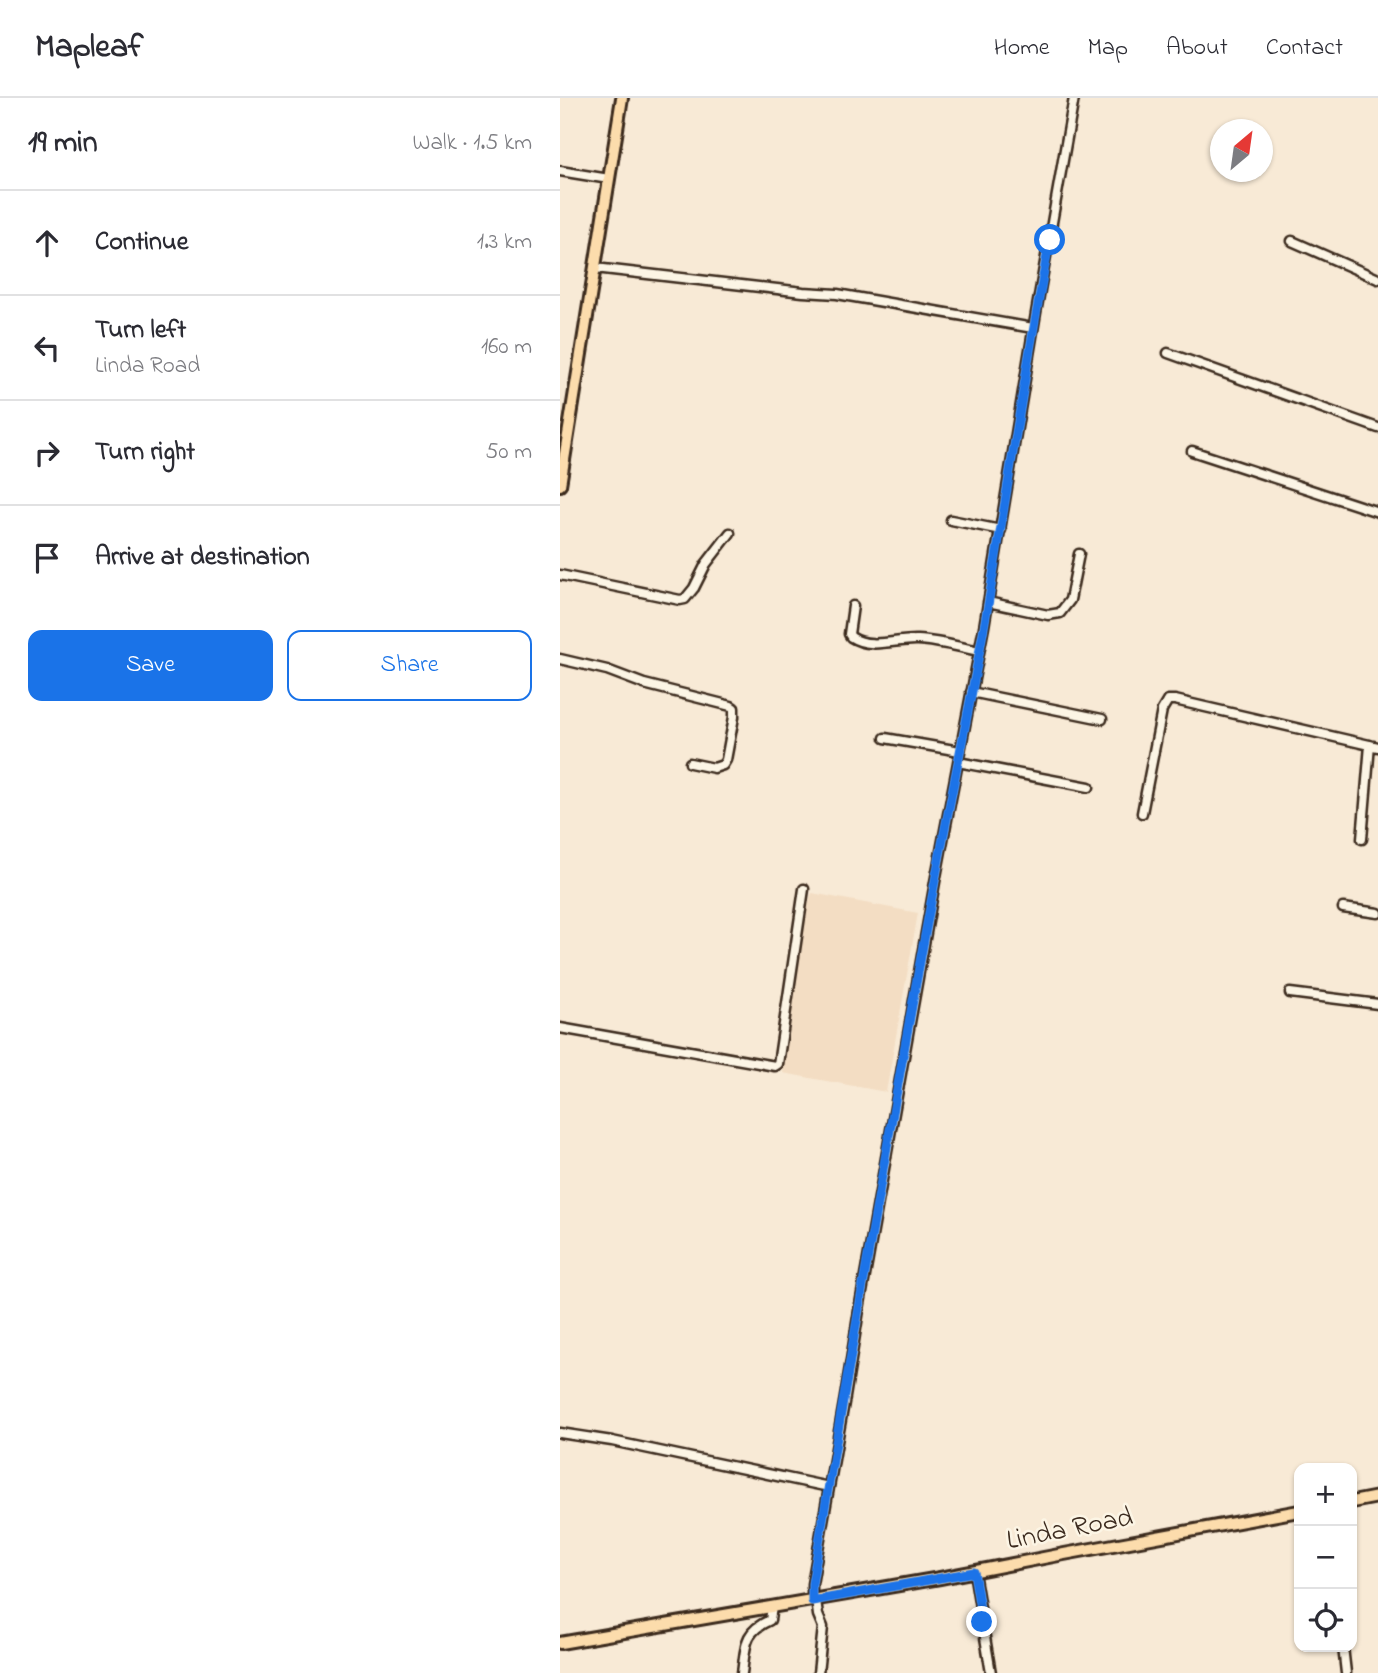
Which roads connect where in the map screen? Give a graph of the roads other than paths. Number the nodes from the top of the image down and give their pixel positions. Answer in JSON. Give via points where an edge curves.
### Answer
{"nodes":[{"id":1,"x":622,"y":98,"type":"edge"},
{"id":2,"x":1074,"y":98,"type":"edge"},
{"id":3,"x":560,"y":171,"type":"edge"},
{"id":4,"x":609,"y":179,"type":"junction"},
{"id":5,"x":1293,"y":241,"type":"dead end"},
{"id":6,"x":595,"y":268,"type":"junction"},
{"id":7,"x":1378,"y":279,"type":"edge"},
{"id":8,"x":1033,"y":328,"type":"junction"},
{"id":9,"x":1168,"y":353,"type":"dead end"},
{"id":10,"x":1378,"y":428,"type":"edge"},
{"id":11,"x":1192,"y":451,"type":"dead end"},
{"id":12,"x":560,"y":485,"type":"edge"},
{"id":13,"x":1378,"y":512,"type":"edge"},
{"id":14,"x":950,"y":520,"type":"dead end"},
{"id":15,"x":1001,"y":530,"type":"junction"},
{"id":16,"x":730,"y":533,"type":"dead end"},
{"id":17,"x":1079,"y":554,"type":"dead end"},
{"id":18,"x":560,"y":575,"type":"edge"},
{"id":19,"x":988,"y":602,"type":"junction"},
{"id":20,"x":853,"y":606,"type":"dead end"},
{"id":21,"x":979,"y":651,"type":"junction"},
{"id":22,"x":560,"y":659,"type":"edge"},
{"id":23,"x":971,"y":692,"type":"junction"},
{"id":24,"x":1102,"y":719,"type":"dead end"},
{"id":25,"x":885,"y":738,"type":"dead end"},
{"id":26,"x":1374,"y":746,"type":"edge"},
{"id":27,"x":960,"y":751,"type":"junction"},
{"id":28,"x":958,"y":762,"type":"junction"},
{"id":29,"x":690,"y":763,"type":"dead end"},
{"id":30,"x":1089,"y":787,"type":"dead end"},
{"id":31,"x":1142,"y":813,"type":"dead end"},
{"id":32,"x":1362,"y":839,"type":"dead end"},
{"id":33,"x":804,"y":889,"type":"dead end"},
{"id":34,"x":1343,"y":908,"type":"dead end"},
{"id":35,"x":1378,"y":914,"type":"edge"},
{"id":36,"x":1290,"y":993,"type":"dead end"},
{"id":37,"x":1378,"y":1004,"type":"edge"},
{"id":38,"x":560,"y":1028,"type":"edge"},
{"id":39,"x":560,"y":1433,"type":"edge"},
{"id":40,"x":829,"y":1487,"type":"junction"},
{"id":41,"x":1378,"y":1497,"type":"edge"},
{"id":42,"x":1357,"y":1501,"type":"edge"},
{"id":43,"x":1294,"y":1512,"type":"edge"},
{"id":44,"x":974,"y":1572,"type":"junction"},
{"id":45,"x":814,"y":1601,"type":"junction"},
{"id":46,"x":772,"y":1607,"type":"junction"},
{"id":47,"x":560,"y":1643,"type":"edge"},
{"id":48,"x":1344,"y":1652,"type":"edge"},
{"id":49,"x":742,"y":1673,"type":"edge"},
{"id":50,"x":818,"y":1673,"type":"edge"},
{"id":51,"x":991,"y":1673,"type":"edge"},
{"id":52,"x":1346,"y":1673,"type":"edge"}],
"edges":[{"from":1,"to":4,"type":"main road"},
{"from":2,"to":8,"type":"street"},
{"from":3,"to":4,"type":"street"},
{"from":4,"to":6,"type":"main road"},
{"from":5,"to":7,"type":"street"},
{"from":6,"to":8,"type":"street","via":[[837,294]]},
{"from":6,"to":12,"type":"main road"},
{"from":8,"to":15,"type":"street"},
{"from":9,"to":10,"type":"street"},
{"from":11,"to":13,"type":"street"},
{"from":14,"to":15,"type":"street"},
{"from":15,"to":19,"type":"street"},
{"from":16,"to":18,"type":"street","via":[[685,599]]},
{"from":17,"to":19,"type":"street","via":[[1070,600],[1060,613],[1048,615]]},
{"from":19,"to":21,"type":"street"},
{"from":20,"to":21,"type":"street","via":[[849,634],[860,642],[918,640]]},
{"from":21,"to":23,"type":"street"},
{"from":22,"to":29,"type":"street","via":[[731,706],[735,711],[723,765],[714,768]]},
{"from":23,"to":24,"type":"street"},
{"from":23,"to":27,"type":"street"},
{"from":25,"to":27,"type":"street"},
{"from":26,"to":31,"type":"street","via":[[1168,700],[1162,710]]},
{"from":26,"to":32,"type":"street"},
{"from":27,"to":28,"type":"street"},
{"from":28,"to":30,"type":"street"},
{"from":28,"to":40,"type":"street"},
{"from":33,"to":38,"type":"street","via":[[775,1066]]},
{"from":34,"to":35,"type":"street"},
{"from":36,"to":37,"type":"street"},
{"from":39,"to":40,"type":"street"},
{"from":40,"to":45,"type":"street","via":[[812,1584]]},
{"from":41,"to":42,"type":"main road"},
{"from":43,"to":44,"type":"main road","name":"Linda Road"},
{"from":44,"to":45,"type":"main road","name":"Linda Road"},
{"from":44,"to":51,"type":"street"},
{"from":45,"to":46,"type":"main road","name":"Linda Road"},
{"from":45,"to":50,"type":"street","via":[[823,1627]]},
{"from":46,"to":47,"type":"main road","name":"Linda Road"},
{"from":46,"to":49,"type":"street","via":[[770,1620],[747,1639]]},
{"from":48,"to":52,"type":"street"}]}
